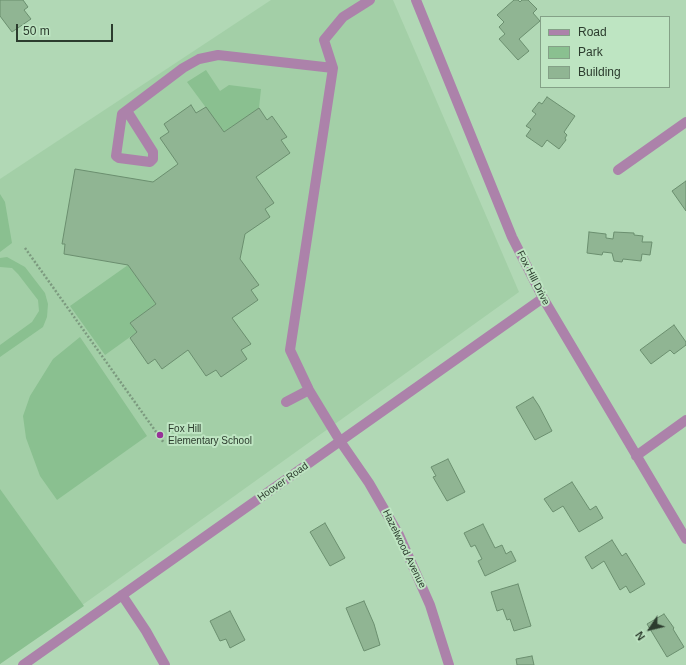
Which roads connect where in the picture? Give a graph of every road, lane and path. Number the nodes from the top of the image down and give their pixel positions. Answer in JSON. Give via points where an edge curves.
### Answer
{"nodes":[{"id":1,"x":370,"y":0,"type":"edge"},
{"id":2,"x":416,"y":0,"type":"edge"},
{"id":3,"x":333,"y":68,"type":"junction"},
{"id":4,"x":127,"y":111,"type":"junction"},
{"id":5,"x":686,"y":122,"type":"edge"},
{"id":6,"x":618,"y":170,"type":"dead end"},
{"id":7,"x":25,"y":248,"type":"dead end"},
{"id":8,"x":543,"y":298,"type":"junction"},
{"id":9,"x":309,"y":390,"type":"junction"},
{"id":10,"x":286,"y":402,"type":"dead end"},
{"id":11,"x":686,"y":420,"type":"edge"},
{"id":12,"x":340,"y":441,"type":"junction"},
{"id":13,"x":164,"y":443,"type":"dead end"},
{"id":14,"x":636,"y":456,"type":"junction"},
{"id":15,"x":686,"y":539,"type":"edge"},
{"id":16,"x":122,"y":595,"type":"junction"},
{"id":17,"x":22,"y":665,"type":"edge"},
{"id":18,"x":165,"y":665,"type":"edge"},
{"id":19,"x":449,"y":665,"type":"edge"}],
"edges":[{"from":1,"to":3,"type":"street","via":[[343,17],[324,40]]},
{"from":2,"to":8,"type":"street","name":"Fox Hill Drive","via":[[512,237]]},
{"from":3,"to":4,"type":"street","via":[[218,55],[183,68]]},
{"from":3,"to":9,"type":"street","name":"Hazelwood Avenue","via":[[290,350]]},
{"from":4,"to":4,"type":"street","via":[[122,114],[116,156],[150,162],[153,160],[153,152]]},
{"from":5,"to":6,"type":"street"},
{"from":7,"to":13,"type":"path"},
{"from":8,"to":12,"type":"street","name":"Hoover Road"},
{"from":8,"to":14,"type":"street","name":"Fox Hill Drive"},
{"from":9,"to":10,"type":"street"},
{"from":9,"to":12,"type":"street","name":"Hazelwood Avenue"},
{"from":11,"to":14,"type":"street"},
{"from":12,"to":16,"type":"street","name":"Hoover Road"},
{"from":12,"to":19,"type":"street","name":"Hazelwood Avenue","via":[[369,483],[399,535],[430,605]]},
{"from":14,"to":15,"type":"street","name":"Fox Hill Drive"},
{"from":16,"to":17,"type":"street","name":"Hoover Road"},
{"from":16,"to":18,"type":"street"}]}
